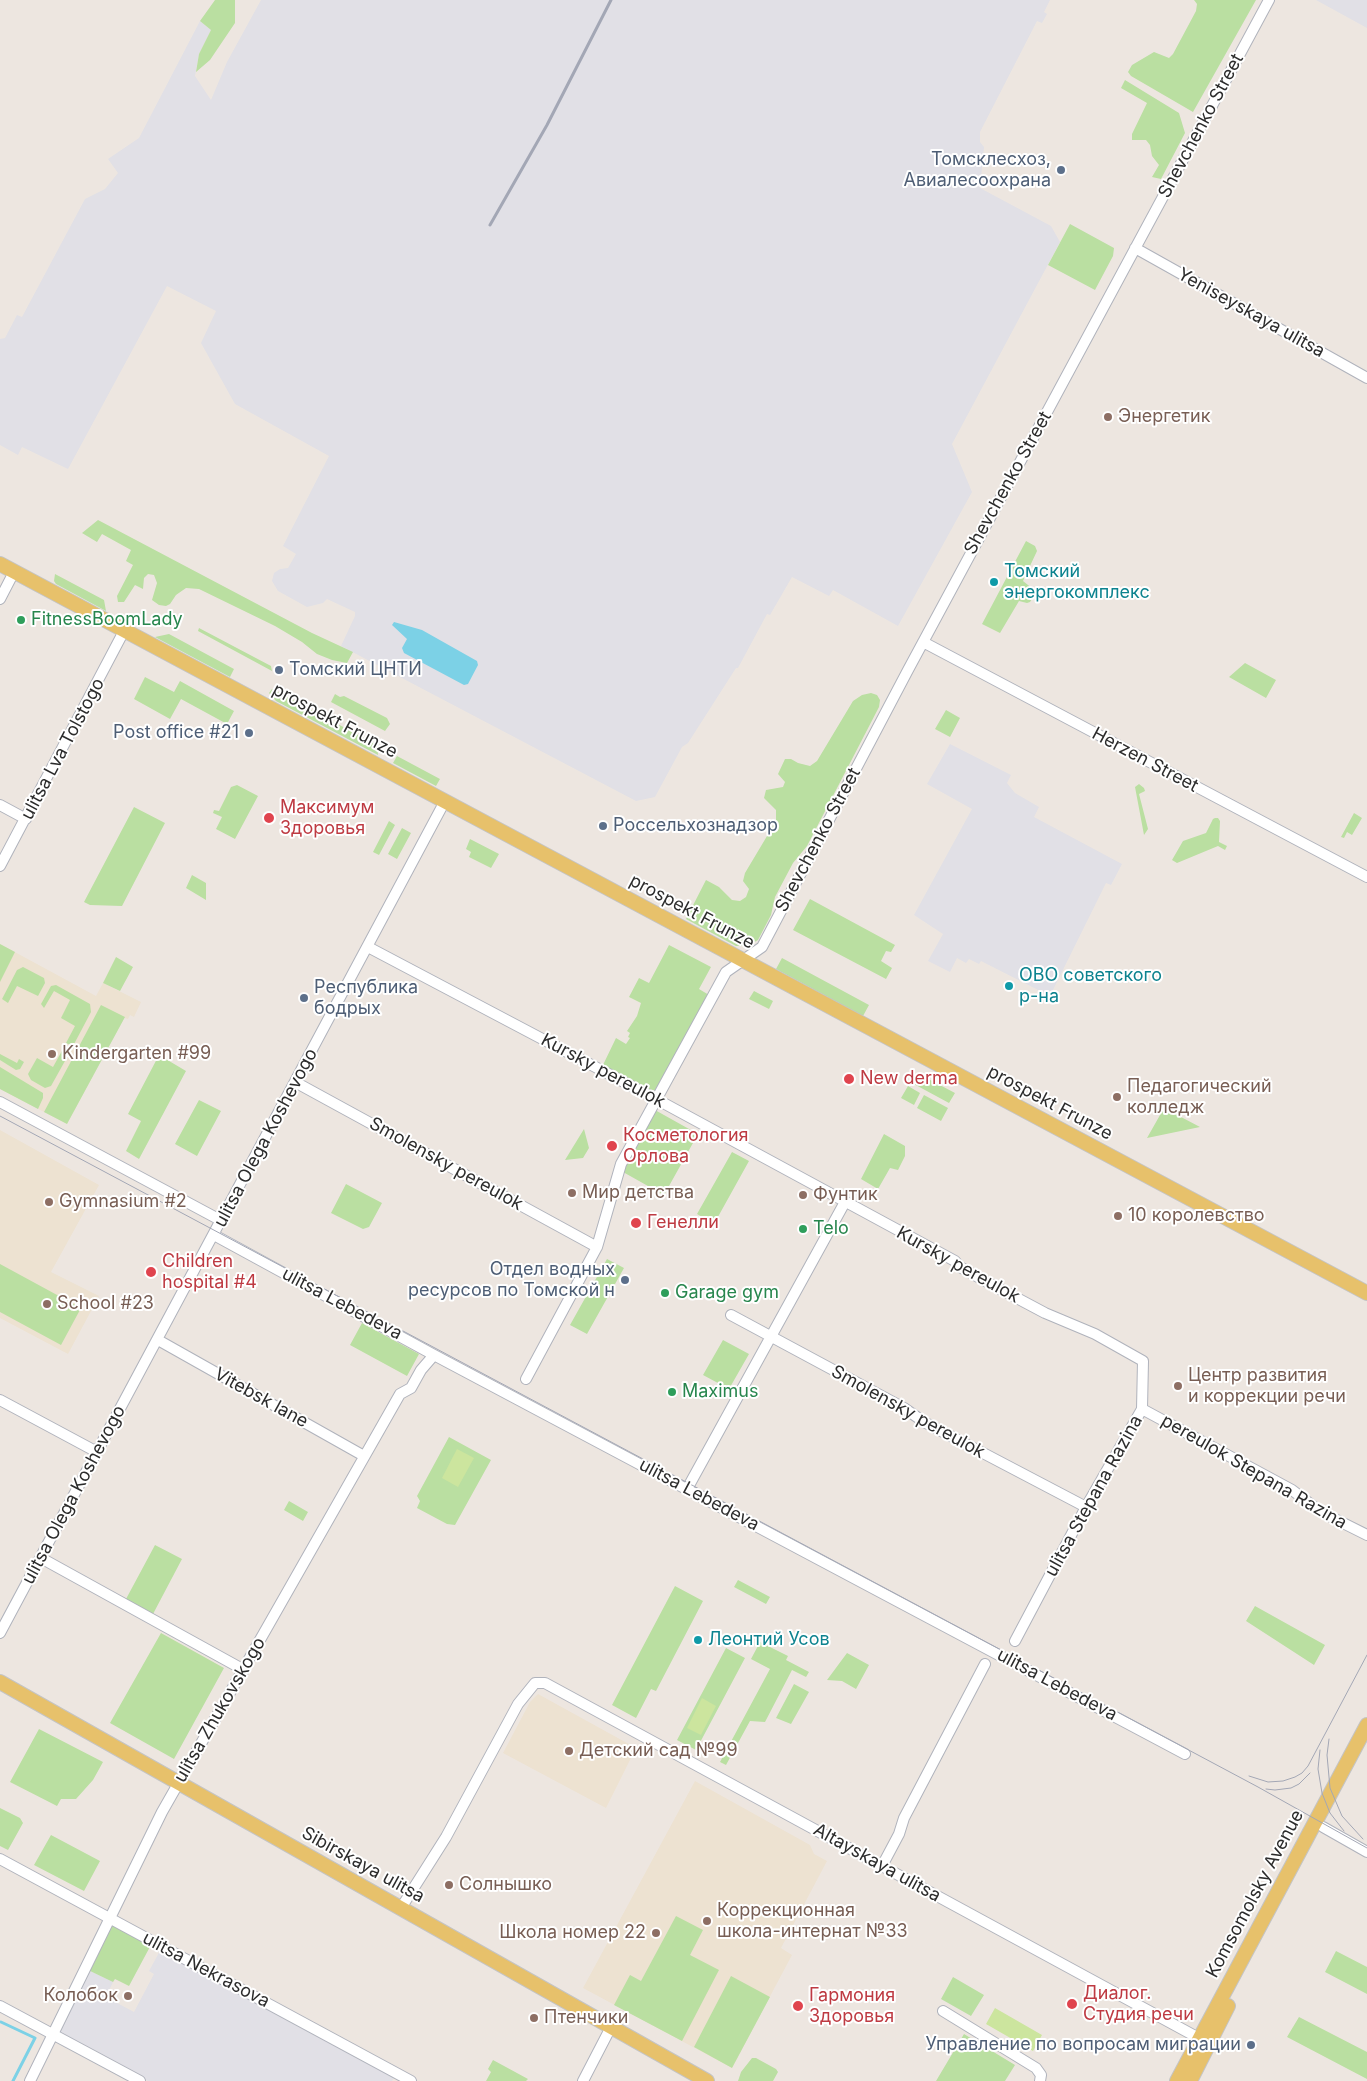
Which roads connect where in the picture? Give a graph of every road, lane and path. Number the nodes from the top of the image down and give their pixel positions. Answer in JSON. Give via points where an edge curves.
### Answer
{"nodes":[{"id":1,"x":1269,"y":0,"type":"edge"},
{"id":2,"x":1135,"y":248,"type":"junction"},
{"id":3,"x":1367,"y":378,"type":"edge"},
{"id":4,"x":0,"y":564,"type":"edge"},
{"id":5,"x":14,"y":572,"type":"junction"},
{"id":6,"x":0,"y":599,"type":"edge"},
{"id":7,"x":124,"y":631,"type":"junction"},
{"id":8,"x":923,"y":642,"type":"junction"},
{"id":9,"x":445,"y":802,"type":"junction"},
{"id":10,"x":0,"y":805,"type":"edge"},
{"id":11,"x":26,"y":819,"type":"junction"},
{"id":12,"x":0,"y":866,"type":"edge"},
{"id":13,"x":1367,"y":878,"type":"edge"},
{"id":14,"x":368,"y":947,"type":"junction"},
{"id":15,"x":743,"y":960,"type":"junction"},
{"id":16,"x":296,"y":1082,"type":"junction"},
{"id":17,"x":656,"y":1099,"type":"junction"},
{"id":18,"x":0,"y":1102,"type":"edge"},
{"id":19,"x":845,"y":1202,"type":"junction"},
{"id":20,"x":222,"y":1221,"type":"junction"},
{"id":21,"x":214,"y":1235,"type":"junction"},
{"id":22,"x":597,"y":1247,"type":"junction"},
{"id":23,"x":1367,"y":1293,"type":"edge"},
{"id":24,"x":731,"y":1315,"type":"dead end"},
{"id":25,"x":771,"y":1336,"type":"junction"},
{"id":26,"x":158,"y":1340,"type":"junction"},
{"id":27,"x":1128,"y":1351,"type":"joint"},
{"id":28,"x":434,"y":1354,"type":"junction"},
{"id":29,"x":526,"y":1379,"type":"dead end"},
{"id":30,"x":0,"y":1400,"type":"edge"},
{"id":31,"x":1142,"y":1409,"type":"junction"},
{"id":32,"x":97,"y":1452,"type":"junction"},
{"id":33,"x":364,"y":1456,"type":"junction"},
{"id":34,"x":687,"y":1489,"type":"junction"},
{"id":35,"x":1086,"y":1507,"type":"junction"},
{"id":36,"x":1367,"y":1535,"type":"edge"},
{"id":37,"x":41,"y":1558,"type":"junction"},
{"id":38,"x":0,"y":1633,"type":"edge"},
{"id":39,"x":1015,"y":1641,"type":"dead end"},
{"id":40,"x":985,"y":1664,"type":"dead end"},
{"id":41,"x":244,"y":1670,"type":"junction"},
{"id":42,"x":0,"y":1682,"type":"edge"},
{"id":43,"x":1367,"y":1725,"type":"edge"},
{"id":44,"x":1367,"y":1744,"type":"edge"},
{"id":45,"x":1185,"y":1754,"type":"dead end"},
{"id":46,"x":178,"y":1784,"type":"junction"},
{"id":47,"x":1323,"y":1826,"type":"junction"},
{"id":48,"x":1367,"y":1852,"type":"edge"},
{"id":49,"x":0,"y":1859,"type":"edge"},
{"id":50,"x":882,"y":1866,"type":"junction"},
{"id":51,"x":401,"y":1908,"type":"junction"},
{"id":52,"x":110,"y":1919,"type":"junction"},
{"id":53,"x":0,"y":2006,"type":"edge"},
{"id":54,"x":943,"y":2011,"type":"dead end"},
{"id":55,"x":611,"y":2027,"type":"junction"},
{"id":56,"x":54,"y":2033,"type":"junction"},
{"id":57,"x":1205,"y":2041,"type":"junction"},
{"id":58,"x":30,"y":2081,"type":"edge"},
{"id":59,"x":140,"y":2081,"type":"edge"},
{"id":60,"x":411,"y":2081,"type":"edge"},
{"id":61,"x":582,"y":2081,"type":"edge"},
{"id":62,"x":707,"y":2081,"type":"edge"},
{"id":63,"x":1040,"y":2081,"type":"edge"},
{"id":64,"x":1177,"y":2081,"type":"edge"},
{"id":65,"x":1190,"y":2081,"type":"edge"}],
"edges":[{"from":1,"to":2,"type":"street","name":"Shevchenko Street"},
{"from":2,"to":3,"type":"street","name":"Yeniseyskaya ulitsa"},
{"from":2,"to":8,"type":"street","name":"Shevchenko Street"},
{"from":4,"to":5,"type":"main road","name":"prospekt Frunze"},
{"from":5,"to":6,"type":"street"},
{"from":5,"to":7,"type":"main road","name":"prospekt Frunze"},
{"from":7,"to":9,"type":"main road","name":"prospekt Frunze"},
{"from":7,"to":11,"type":"street","name":"ulitsa Lva Tolstogo"},
{"from":8,"to":13,"type":"street","name":"Herzen Street"},
{"from":8,"to":15,"type":"street","name":"Shevchenko Street","via":[[762,947]]},
{"from":9,"to":14,"type":"street","name":"ulitsa Olega Koshevogo"},
{"from":9,"to":15,"type":"main road","name":"prospekt Frunze"},
{"from":10,"to":11,"type":"street"},
{"from":11,"to":12,"type":"street","name":"ulitsa Lva Tolstogo"},
{"from":14,"to":16,"type":"street","name":"ulitsa Olega Koshevogo"},
{"from":14,"to":17,"type":"street","name":"Kursky pereulok"},
{"from":15,"to":17,"type":"street","name":"Shevchenko Street","via":[[726,972]]},
{"from":15,"to":23,"type":"main road","name":"prospekt Frunze"},
{"from":16,"to":20,"type":"street","name":"ulitsa Olega Koshevogo"},
{"from":16,"to":22,"type":"street","name":"Smolensky pereulok"},
{"from":17,"to":19,"type":"street","name":"Kursky pereulok"},
{"from":17,"to":22,"type":"street","name":"Shevchenko Street","via":[[619,1168]]},
{"from":18,"to":20,"type":"street"},
{"from":19,"to":25,"type":"street"},
{"from":19,"to":27,"type":"street","name":"Kursky pereulok","via":[[1045,1313]]},
{"from":20,"to":21,"type":"street","name":"ulitsa Olega Koshevogo"},
{"from":21,"to":26,"type":"street","name":"ulitsa Olega Koshevogo"},
{"from":21,"to":28,"type":"street","name":"ulitsa Lebedeva"},
{"from":22,"to":29,"type":"street","name":"Shevchenko Street"},
{"from":24,"to":25,"type":"street","name":"Smolensky pereulok"},
{"from":25,"to":34,"type":"street"},
{"from":25,"to":35,"type":"street","name":"Smolensky pereulok","via":[[924,1422]]},
{"from":26,"to":32,"type":"street","name":"ulitsa Olega Koshevogo"},
{"from":26,"to":33,"type":"street","name":"Vitebsk lane"},
{"from":27,"to":31,"type":"street","name":"ulitsa Stepana Razina","via":[[1143,1361]]},
{"from":28,"to":33,"type":"street","name":"ulitsa Zhukovskogo","via":[[411,1388],[400,1394]]},
{"from":28,"to":34,"type":"street","name":"ulitsa Lebedeva"},
{"from":30,"to":32,"type":"street"},
{"from":31,"to":35,"type":"street","name":"ulitsa Stepana Razina"},
{"from":31,"to":36,"type":"street","name":"pereulok Stepana Razina","via":[[1292,1490],[1321,1512]]},
{"from":32,"to":37,"type":"street","name":"ulitsa Olega Koshevogo"},
{"from":33,"to":41,"type":"street","name":"ulitsa Zhukovskogo"},
{"from":34,"to":45,"type":"street","name":"ulitsa Lebedeva"},
{"from":35,"to":39,"type":"street","name":"ulitsa Stepana Razina"},
{"from":37,"to":38,"type":"street","name":"ulitsa Olega Koshevogo"},
{"from":37,"to":41,"type":"street"},
{"from":40,"to":50,"type":"street"},
{"from":41,"to":46,"type":"street","name":"ulitsa Zhukovskogo"},
{"from":42,"to":46,"type":"main road","name":"Sibirskaya ulitsa"},
{"from":43,"to":57,"type":"main road","name":"Komsomolsky Avenue"},
{"from":44,"to":47,"type":"main road","name":"Komsomolsky Avenue"},
{"from":46,"to":51,"type":"main road","name":"Sibirskaya ulitsa"},
{"from":46,"to":52,"type":"street","name":"ulitsa Zhukovskogo"},
{"from":47,"to":48,"type":"street"},
{"from":47,"to":57,"type":"main road","name":"Komsomolsky Avenue"},
{"from":49,"to":52,"type":"street","name":"ulitsa Nekrasova"},
{"from":50,"to":51,"type":"street","name":"Altayskaya ulitsa","via":[[545,1683],[535,1683],[518,1704],[446,1837]]},
{"from":50,"to":57,"type":"street","name":"Altayskaya ulitsa"},
{"from":51,"to":55,"type":"main road","name":"Sibirskaya ulitsa"},
{"from":52,"to":56,"type":"street","name":"ulitsa Zhukovskogo"},
{"from":52,"to":60,"type":"street","name":"ulitsa Nekrasova"},
{"from":53,"to":56,"type":"street"},
{"from":54,"to":63,"type":"street","via":[[1036,2068],[1041,2074]]},
{"from":55,"to":61,"type":"street"},
{"from":55,"to":62,"type":"main road","name":"Sibirskaya ulitsa"},
{"from":56,"to":58,"type":"street","name":"ulitsa Zhukovskogo"},
{"from":56,"to":59,"type":"street"},
{"from":57,"to":64,"type":"main road","name":"Komsomolsky Avenue"},
{"from":57,"to":65,"type":"main road","name":"Komsomolsky Avenue"}]}
